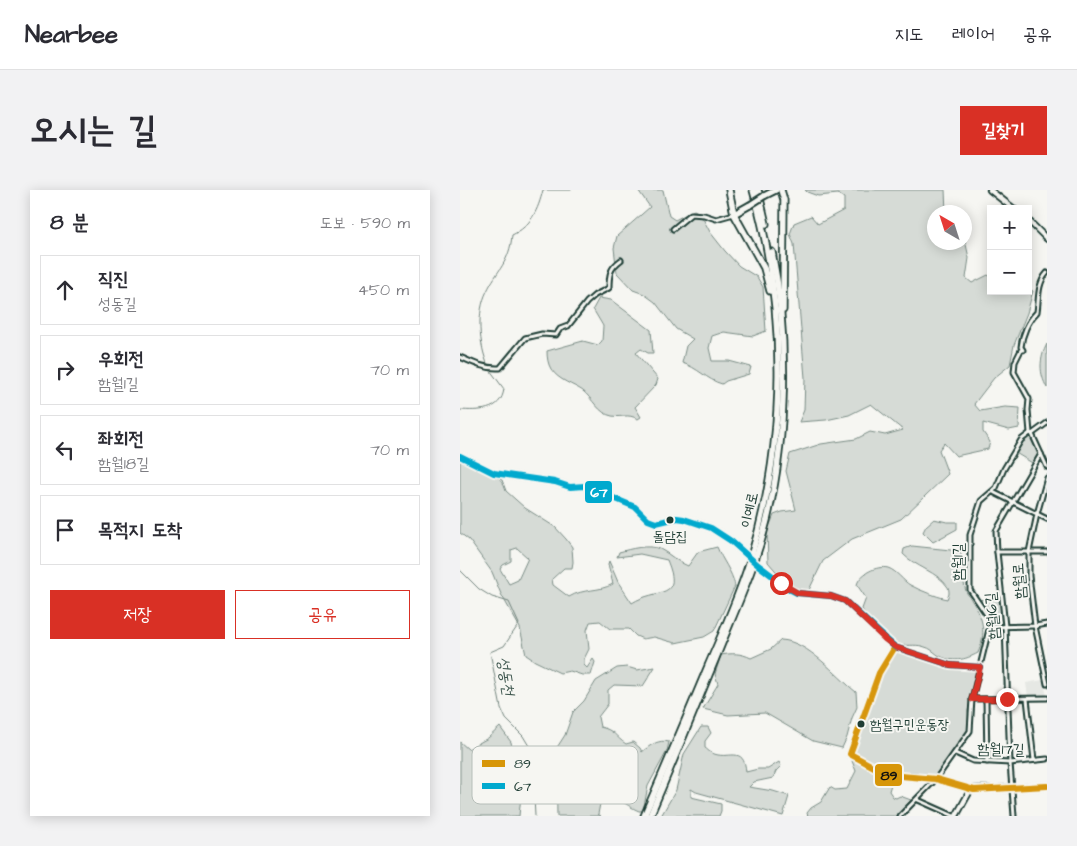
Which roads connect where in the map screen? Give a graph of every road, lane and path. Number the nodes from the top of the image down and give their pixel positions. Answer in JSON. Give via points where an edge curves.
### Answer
{"nodes":[{"id":1,"x":729,"y":190,"type":"edge"},
{"id":2,"x":752,"y":190,"type":"edge"},
{"id":3,"x":758,"y":190,"type":"edge"},
{"id":4,"x":776,"y":190,"type":"edge"},
{"id":5,"x":781,"y":190,"type":"edge"},
{"id":6,"x":990,"y":190,"type":"edge"},
{"id":7,"x":1009,"y":205,"type":"edge"},
{"id":8,"x":734,"y":214,"type":"junction"},
{"id":9,"x":1032,"y":224,"type":"edge"},
{"id":10,"x":673,"y":229,"type":"dead end"},
{"id":11,"x":1047,"y":239,"type":"edge"},
{"id":12,"x":621,"y":260,"type":"dead end"},
{"id":13,"x":1047,"y":273,"type":"edge"},
{"id":14,"x":780,"y":337,"type":"junction"},
{"id":15,"x":460,"y":357,"type":"edge"},
{"id":16,"x":1047,"y":423,"type":"edge"},
{"id":17,"x":1031,"y":434,"type":"junction"},
{"id":18,"x":1041,"y":454,"type":"junction"},
{"id":19,"x":460,"y":456,"type":"edge"},
{"id":20,"x":1047,"y":467,"type":"edge"},
{"id":21,"x":1047,"y":478,"type":"edge"},
{"id":22,"x":993,"y":492,"type":"junction"},
{"id":23,"x":1012,"y":502,"type":"junction"},
{"id":24,"x":1037,"y":514,"type":"junction"},
{"id":25,"x":1047,"y":519,"type":"edge"},
{"id":26,"x":997,"y":552,"type":"junction"},
{"id":27,"x":1029,"y":552,"type":"junction"},
{"id":28,"x":1047,"y":552,"type":"edge"},
{"id":29,"x":747,"y":555,"type":"dead end"},
{"id":30,"x":758,"y":565,"type":"dead end"},
{"id":31,"x":1047,"y":624,"type":"edge"},
{"id":32,"x":1005,"y":626,"type":"junction"},
{"id":33,"x":1035,"y":626,"type":"junction"},
{"id":34,"x":990,"y":628,"type":"junction"},
{"id":35,"x":895,"y":647,"type":"junction"},
{"id":36,"x":980,"y":667,"type":"junction"},
{"id":37,"x":1047,"y":684,"type":"edge"},
{"id":38,"x":1047,"y":698,"type":"edge"},
{"id":39,"x":972,"y":699,"type":"junction"},
{"id":40,"x":1007,"y":699,"type":"junction"},
{"id":41,"x":1027,"y":699,"type":"junction"},
{"id":42,"x":986,"y":700,"type":"junction"},
{"id":43,"x":955,"y":753,"type":"junction"},
{"id":44,"x":1047,"y":759,"type":"edge"},
{"id":45,"x":1034,"y":760,"type":"junction"},
{"id":46,"x":987,"y":762,"type":"junction"},
{"id":47,"x":1010,"y":764,"type":"junction"},
{"id":48,"x":936,"y":779,"type":"junction"},
{"id":49,"x":1047,"y":786,"type":"edge"},
{"id":50,"x":1012,"y":788,"type":"junction"},
{"id":51,"x":971,"y":789,"type":"junction"},
{"id":52,"x":918,"y":800,"type":"junction"},
{"id":53,"x":644,"y":816,"type":"edge"},
{"id":54,"x":650,"y":816,"type":"edge"},
{"id":55,"x":900,"y":816,"type":"edge"},
{"id":56,"x":955,"y":816,"type":"edge"},
{"id":57,"x":1014,"y":816,"type":"edge"}],
"edges":[{"from":1,"to":8,"type":"highway"},
{"from":2,"to":14,"type":"highway","name":"이예로","via":[[769,256]]},
{"from":3,"to":14,"type":"highway","name":"이예로","via":[[774,263]]},
{"from":4,"to":8,"type":"main road","bridge":true},
{"from":5,"to":14,"type":"highway","via":[[784,200]]},
{"from":6,"to":7,"type":"street"},
{"from":8,"to":10,"type":"street","via":[[716,220],[692,214]]},
{"from":8,"to":14,"type":"highway","via":[[764,268]]},
{"from":9,"to":11,"type":"street"},
{"from":12,"to":15,"type":"street","via":[[612,267],[609,288],[587,302],[568,326],[556,335],[525,338],[500,368],[489,368]]},
{"from":13,"to":17,"type":"street","via":[[1042,278],[1037,312],[1021,339],[1023,350],[1015,362],[1014,372],[1029,399]]},
{"from":14,"to":53,"type":"highway","name":"이예로","via":[[776,430],[750,561]]},
{"from":14,"to":54,"type":"highway","name":"이예로","via":[[782,409],[764,528],[741,598]]},
{"from":16,"to":17,"type":"street","name":"함월1길"},
{"from":17,"to":18,"type":"street"},
{"from":17,"to":22,"type":"street","name":"함월1길","via":[[1021,440]]},
{"from":18,"to":20,"type":"street"},
{"from":18,"to":23,"type":"street","name":"함월16길"},
{"from":19,"to":29,"type":"street","via":[[494,473],[585,486],[635,507],[656,523],[677,518],[711,528]]},
{"from":21,"to":24,"type":"street","name":"함월로"},
{"from":22,"to":23,"type":"street"},
{"from":22,"to":34,"type":"street","name":"함월1길","via":[[981,501],[970,535],[970,590],[991,621]]},
{"from":23,"to":24,"type":"street"},
{"from":23,"to":26,"type":"street","name":"함월16길","via":[[997,527]]},
{"from":24,"to":25,"type":"street"},
{"from":24,"to":27,"type":"street","name":"함월로"},
{"from":26,"to":27,"type":"street"},
{"from":26,"to":32,"type":"street","name":"함월16길"},
{"from":27,"to":28,"type":"street"},
{"from":27,"to":33,"type":"street","name":"함월로"},
{"from":30,"to":35,"type":"street","via":[[798,593],[831,596],[845,601]]},
{"from":31,"to":33,"type":"street"},
{"from":32,"to":33,"type":"street"},
{"from":32,"to":34,"type":"street"},
{"from":32,"to":40,"type":"street","name":"함월16길"},
{"from":33,"to":37,"type":"street","name":"함월로"},
{"from":34,"to":36,"type":"street"},
{"from":35,"to":36,"type":"street","via":[[950,665]]},
{"from":35,"to":48,"type":"street","via":[[878,673],[850,754],[889,775]]},
{"from":36,"to":39,"type":"street"},
{"from":38,"to":41,"type":"street"},
{"from":39,"to":42,"type":"street"},
{"from":39,"to":43,"type":"street","via":[[970,731]]},
{"from":40,"to":41,"type":"street"},
{"from":40,"to":42,"type":"street"},
{"from":40,"to":47,"type":"street","name":"함월16길"},
{"from":41,"to":45,"type":"street"},
{"from":42,"to":46,"type":"street"},
{"from":43,"to":46,"type":"street","name":"함월17길","via":[[973,761]]},
{"from":43,"to":48,"type":"street"},
{"from":44,"to":45,"type":"street","name":"함월17길"},
{"from":45,"to":47,"type":"street","name":"함월17길"},
{"from":46,"to":47,"type":"street","name":"함월17길"},
{"from":47,"to":50,"type":"street","name":"함월16길"},
{"from":48,"to":51,"type":"street"},
{"from":48,"to":52,"type":"street"},
{"from":49,"to":50,"type":"street"},
{"from":50,"to":51,"type":"street"},
{"from":50,"to":57,"type":"street","name":"함월16길"},
{"from":51,"to":56,"type":"street"},
{"from":52,"to":55,"type":"street"},
{"from":52,"to":56,"type":"street"}]}
